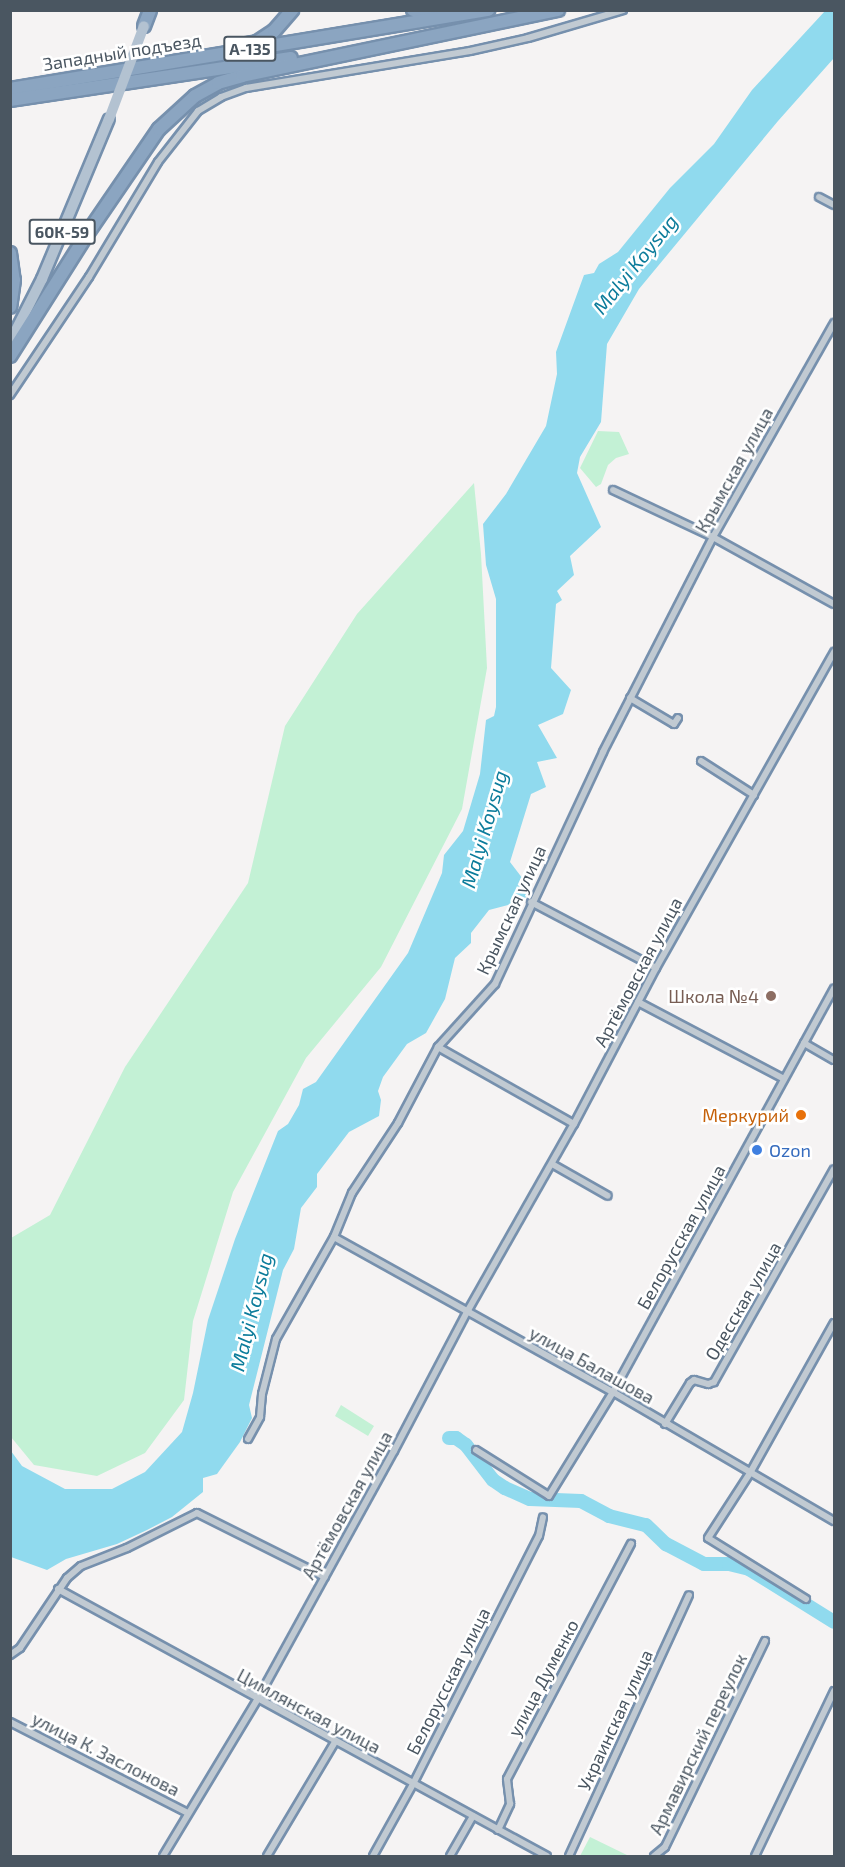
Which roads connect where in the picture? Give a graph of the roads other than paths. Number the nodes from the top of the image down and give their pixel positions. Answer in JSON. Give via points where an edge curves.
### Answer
{"nodes":[{"id":1,"x":143,"y":10,"type":"edge"},
{"id":2,"x":150,"y":10,"type":"edge"},
{"id":3,"x":292,"y":10,"type":"edge"},
{"id":4,"x":413,"y":10,"type":"edge"},
{"id":5,"x":477,"y":10,"type":"edge"},
{"id":6,"x":489,"y":10,"type":"edge"},
{"id":7,"x":558,"y":10,"type":"edge"},
{"id":8,"x":623,"y":10,"type":"edge"},
{"id":9,"x":141,"y":25,"type":"junction"},
{"id":10,"x":459,"y":33,"type":"junction"},
{"id":11,"x":149,"y":65,"type":"junction"},
{"id":12,"x":10,"y":89,"type":"edge"},
{"id":13,"x":10,"y":100,"type":"edge"},
{"id":14,"x":106,"y":118,"type":"junction"},
{"id":15,"x":819,"y":197,"type":"dead end"},
{"id":16,"x":834,"y":205,"type":"edge"},
{"id":17,"x":10,"y":253,"type":"edge"},
{"id":18,"x":10,"y":307,"type":"edge"},
{"id":19,"x":834,"y":323,"type":"edge"},
{"id":20,"x":10,"y":328,"type":"edge"},
{"id":21,"x":10,"y":342,"type":"edge"},
{"id":22,"x":10,"y":356,"type":"edge"},
{"id":23,"x":10,"y":395,"type":"edge"},
{"id":24,"x":614,"y":490,"type":"dead end"},
{"id":25,"x":713,"y":537,"type":"junction"},
{"id":26,"x":834,"y":604,"type":"edge"},
{"id":27,"x":834,"y":652,"type":"edge"},
{"id":28,"x":630,"y":698,"type":"junction"},
{"id":29,"x":678,"y":718,"type":"dead end"},
{"id":30,"x":701,"y":761,"type":"dead end"},
{"id":31,"x":754,"y":795,"type":"junction"},
{"id":32,"x":531,"y":902,"type":"junction"},
{"id":33,"x":656,"y":968,"type":"junction"},
{"id":34,"x":834,"y":989,"type":"edge"},
{"id":35,"x":638,"y":1002,"type":"junction"},
{"id":36,"x":804,"y":1043,"type":"junction"},
{"id":37,"x":438,"y":1047,"type":"junction"},
{"id":38,"x":834,"y":1060,"type":"edge"},
{"id":39,"x":784,"y":1079,"type":"junction"},
{"id":40,"x":574,"y":1124,"type":"junction"},
{"id":41,"x":552,"y":1164,"type":"junction"},
{"id":42,"x":834,"y":1169,"type":"edge"},
{"id":43,"x":608,"y":1196,"type":"dead end"},
{"id":44,"x":334,"y":1237,"type":"junction"},
{"id":45,"x":467,"y":1312,"type":"junction"},
{"id":46,"x":834,"y":1323,"type":"edge"},
{"id":47,"x":613,"y":1392,"type":"junction"},
{"id":48,"x":665,"y":1424,"type":"junction"},
{"id":49,"x":248,"y":1439,"type":"dead end"},
{"id":50,"x":476,"y":1450,"type":"dead end"},
{"id":51,"x":750,"y":1473,"type":"junction"},
{"id":52,"x":543,"y":1517,"type":"dead end"},
{"id":53,"x":834,"y":1521,"type":"edge"},
{"id":54,"x":632,"y":1544,"type":"dead end"},
{"id":55,"x":325,"y":1577,"type":"junction"},
{"id":56,"x":58,"y":1589,"type":"junction"},
{"id":57,"x":689,"y":1595,"type":"dead end"},
{"id":58,"x":806,"y":1599,"type":"dead end"},
{"id":59,"x":765,"y":1641,"type":"dead end"},
{"id":60,"x":10,"y":1655,"type":"edge"},
{"id":61,"x":834,"y":1691,"type":"edge"},
{"id":62,"x":257,"y":1700,"type":"junction"},
{"id":63,"x":10,"y":1722,"type":"edge"},
{"id":64,"x":335,"y":1742,"type":"junction"},
{"id":65,"x":413,"y":1784,"type":"junction"},
{"id":66,"x":188,"y":1813,"type":"junction"},
{"id":67,"x":473,"y":1816,"type":"junction"},
{"id":68,"x":498,"y":1830,"type":"junction"},
{"id":69,"x":163,"y":1857,"type":"edge"},
{"id":70,"x":267,"y":1857,"type":"edge"},
{"id":71,"x":372,"y":1857,"type":"edge"},
{"id":72,"x":450,"y":1857,"type":"edge"},
{"id":73,"x":547,"y":1857,"type":"edge"},
{"id":74,"x":569,"y":1857,"type":"edge"},
{"id":75,"x":654,"y":1857,"type":"edge"},
{"id":76,"x":755,"y":1857,"type":"edge"}],
"edges":[{"from":1,"to":9,"type":"highway"},
{"from":2,"to":9,"type":"highway"},
{"from":3,"to":11,"type":"highway","via":[[274,31],[257,42]]},
{"from":4,"to":5,"type":"highway"},
{"from":6,"to":11,"type":"highway","name":"Западный подъезд","number":"А-135"},
{"from":7,"to":10,"type":"highway","number":"А-135"},
{"from":8,"to":23,"type":"street","via":[[470,51],[246,88],[198,111],[158,162],[95,267]]},
{"from":9,"to":14,"type":"main road","number":"60К-59","bridge":true},
{"from":10,"to":13,"type":"highway","name":"Западный подъезд","number":"А-135"},
{"from":10,"to":22,"type":"highway","via":[[242,76],[195,96],[159,129]]},
{"from":11,"to":12,"type":"highway","name":"Западный подъезд","number":"А-135"},
{"from":14,"to":20,"type":"main road","number":"60К-59"},
{"from":14,"to":21,"type":"main road","number":"60К-59","via":[[42,279]]},
{"from":15,"to":16,"type":"street"},
{"from":17,"to":18,"type":"highway","via":[[14,280]]},
{"from":19,"to":25,"type":"street","name":"Крымская улица"},
{"from":24,"to":25,"type":"street"},
{"from":25,"to":26,"type":"street"},
{"from":25,"to":28,"type":"street","name":"Крымская улица"},
{"from":27,"to":31,"type":"street","name":"Артёмовская улица"},
{"from":28,"to":29,"type":"street","via":[[674,724]]},
{"from":28,"to":32,"type":"street","name":"Крымская улица"},
{"from":30,"to":31,"type":"street"},
{"from":31,"to":33,"type":"street","name":"Артёмовская улица"},
{"from":32,"to":33,"type":"street"},
{"from":32,"to":37,"type":"street","name":"Крымская улица","via":[[495,984]]},
{"from":33,"to":35,"type":"street","name":"Артёмовская улица"},
{"from":34,"to":36,"type":"street","name":"Белорусская улица"},
{"from":35,"to":39,"type":"street"},
{"from":35,"to":40,"type":"street","name":"Артёмовская улица"},
{"from":36,"to":38,"type":"street"},
{"from":36,"to":39,"type":"street","name":"Белорусская улица"},
{"from":37,"to":40,"type":"street"},
{"from":37,"to":44,"type":"street","name":"Крымская улица","via":[[398,1123],[352,1194]]},
{"from":39,"to":47,"type":"street","name":"Белорусская улица"},
{"from":40,"to":41,"type":"street","name":"Артёмовская улица"},
{"from":41,"to":43,"type":"street"},
{"from":41,"to":45,"type":"street","name":"Артёмовская улица"},
{"from":42,"to":48,"type":"street","name":"Одесская улица","via":[[714,1382],[690,1383]]},
{"from":44,"to":45,"type":"street","name":"улица Балашова"},
{"from":44,"to":49,"type":"street","name":"Крымская улица","via":[[276,1339],[260,1417]]},
{"from":45,"to":47,"type":"street","name":"улица Балашова"},
{"from":45,"to":55,"type":"street","name":"Артёмовская улица"},
{"from":46,"to":51,"type":"street"},
{"from":47,"to":48,"type":"street","name":"улица Балашова"},
{"from":47,"to":50,"type":"street","name":"Белорусская улица","via":[[549,1496]]},
{"from":48,"to":51,"type":"street","name":"улица Балашова"},
{"from":51,"to":53,"type":"street","name":"улица Балашова"},
{"from":51,"to":58,"type":"street","via":[[708,1538]]},
{"from":52,"to":65,"type":"street","name":"Белорусская улица","via":[[538,1536]]},
{"from":54,"to":68,"type":"street","name":"улица Думенко","via":[[507,1779],[510,1804]]},
{"from":55,"to":56,"type":"street","via":[[197,1513],[81,1566]]},
{"from":55,"to":62,"type":"street","name":"Артёмовская улица"},
{"from":56,"to":60,"type":"street","via":[[20,1648]]},
{"from":56,"to":62,"type":"street","name":"Цимлянская улица"},
{"from":57,"to":74,"type":"street","name":"Украинская улица"},
{"from":59,"to":75,"type":"street","name":"Армавирский переулок","via":[[665,1847]]},
{"from":61,"to":76,"type":"street"},
{"from":62,"to":64,"type":"street","name":"Цимлянская улица"},
{"from":62,"to":66,"type":"street","name":"Артёмовская улица"},
{"from":63,"to":66,"type":"street","name":"улица К. Заслонова"},
{"from":64,"to":65,"type":"street","name":"Цимлянская улица"},
{"from":64,"to":70,"type":"street"},
{"from":65,"to":67,"type":"street","name":"Цимлянская улица"},
{"from":65,"to":71,"type":"street","name":"Белорусская улица"},
{"from":66,"to":69,"type":"street","name":"Артёмовская улица"},
{"from":67,"to":68,"type":"street","name":"Цимлянская улица"},
{"from":67,"to":72,"type":"street"},
{"from":68,"to":73,"type":"street","name":"Цимлянская улица"}]}
